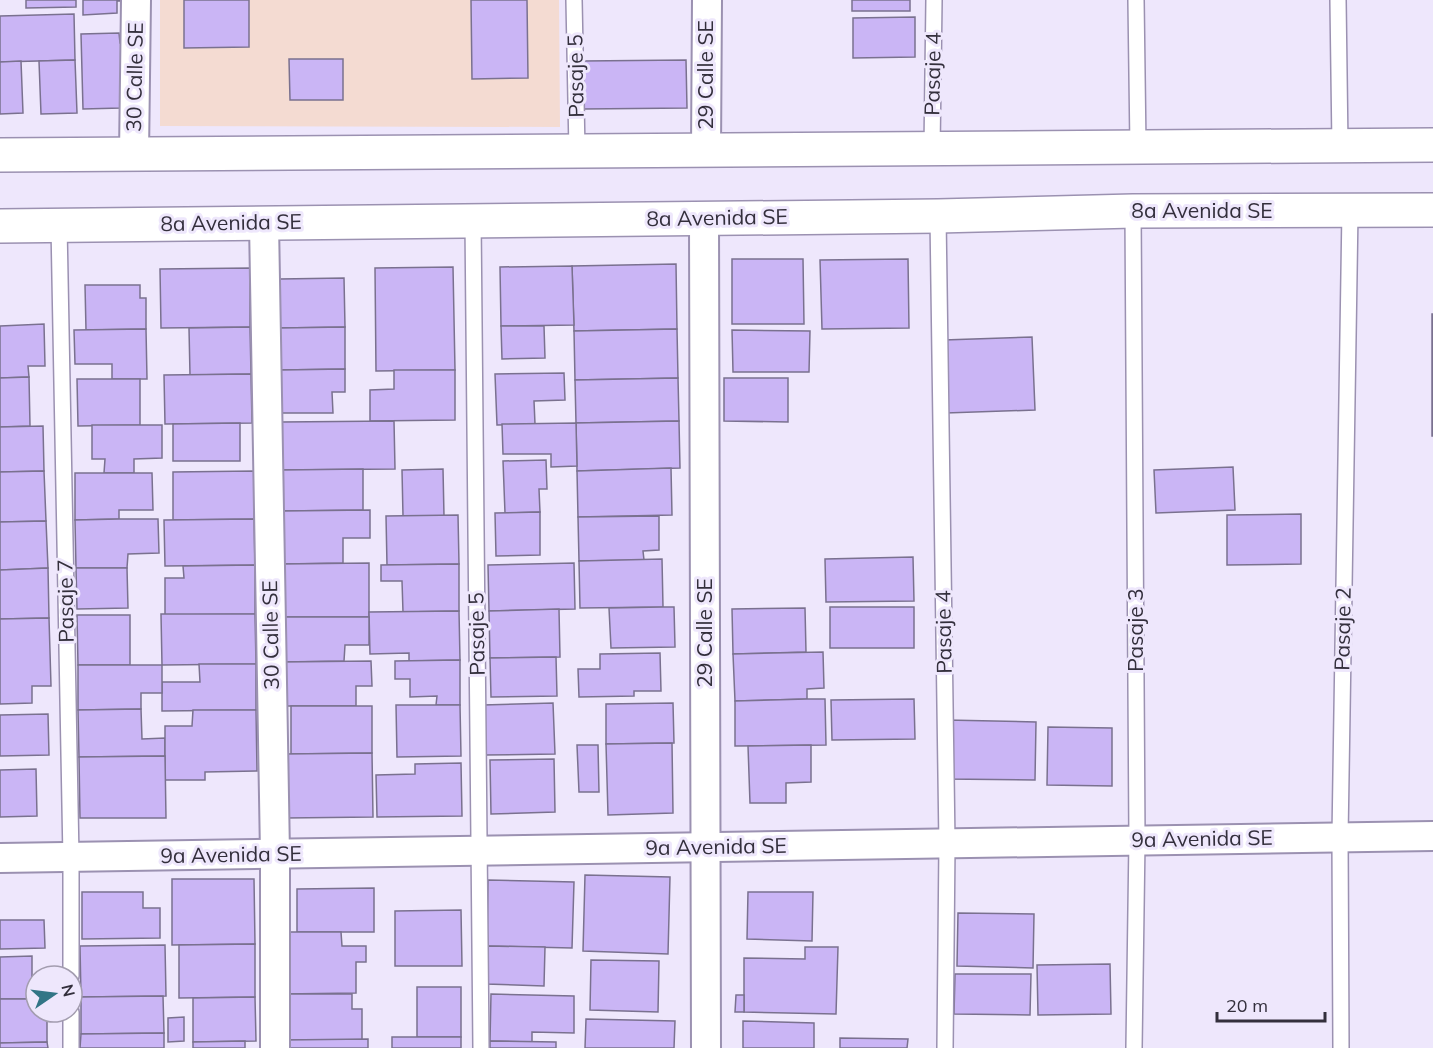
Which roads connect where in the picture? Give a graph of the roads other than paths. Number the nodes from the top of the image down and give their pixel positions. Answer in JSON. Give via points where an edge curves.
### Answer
{"nodes":[{"id":1,"x":136,"y":0,"type":"edge"},
{"id":2,"x":574,"y":0,"type":"edge"},
{"id":3,"x":707,"y":0,"type":"edge"},
{"id":4,"x":934,"y":0,"type":"edge"},
{"id":5,"x":1136,"y":0,"type":"edge"},
{"id":6,"x":1338,"y":0,"type":"edge"},
{"id":7,"x":1433,"y":145,"type":"edge"},
{"id":8,"x":1340,"y":146,"type":"junction"},
{"id":9,"x":1138,"y":147,"type":"junction"},
{"id":10,"x":932,"y":148,"type":"junction"},
{"id":11,"x":706,"y":150,"type":"junction"},
{"id":12,"x":577,"y":151,"type":"junction"},
{"id":13,"x":134,"y":154,"type":"junction"},
{"id":14,"x":0,"y":156,"type":"edge"},
{"id":15,"x":1433,"y":210,"type":"edge"},
{"id":16,"x":1133,"y":211,"type":"junction"},
{"id":17,"x":1350,"y":211,"type":"junction"},
{"id":18,"x":938,"y":216,"type":"junction"},
{"id":19,"x":704,"y":218,"type":"junction"},
{"id":20,"x":473,"y":220,"type":"junction"},
{"id":21,"x":264,"y":223,"type":"junction"},
{"id":22,"x":59,"y":225,"type":"junction"},
{"id":23,"x":0,"y":226,"type":"edge"},
{"id":24,"x":1433,"y":836,"type":"edge"},
{"id":25,"x":1340,"y":837,"type":"junction"},
{"id":26,"x":1137,"y":840,"type":"junction"},
{"id":27,"x":947,"y":843,"type":"junction"},
{"id":28,"x":706,"y":847,"type":"junction"},
{"id":29,"x":479,"y":851,"type":"junction"},
{"id":30,"x":275,"y":854,"type":"junction"},
{"id":31,"x":0,"y":858,"type":"edge"},
{"id":32,"x":71,"y":858,"type":"junction"},
{"id":33,"x":71,"y":964,"type":"edge"},
{"id":34,"x":71,"y":1024,"type":"edge"},
{"id":35,"x":71,"y":1048,"type":"edge"},
{"id":36,"x":275,"y":1048,"type":"edge"},
{"id":37,"x":481,"y":1048,"type":"edge"},
{"id":38,"x":706,"y":1048,"type":"edge"},
{"id":39,"x":945,"y":1048,"type":"edge"},
{"id":40,"x":1134,"y":1048,"type":"edge"},
{"id":41,"x":1341,"y":1048,"type":"edge"}],
"edges":[{"from":1,"to":13,"type":"street","name":"30 Calle SE"},
{"from":2,"to":12,"type":"lane","name":"Pasaje 5"},
{"from":3,"to":11,"type":"street","name":"29 Calle SE"},
{"from":4,"to":10,"type":"lane","name":"Pasaje 4"},
{"from":5,"to":9,"type":"lane"},
{"from":6,"to":8,"type":"lane"},
{"from":7,"to":8,"type":"street"},
{"from":8,"to":9,"type":"street"},
{"from":9,"to":10,"type":"street"},
{"from":10,"to":11,"type":"street"},
{"from":11,"to":12,"type":"street"},
{"from":12,"to":13,"type":"street"},
{"from":13,"to":14,"type":"street"},
{"from":15,"to":17,"type":"street","name":"8a Avenida SE"},
{"from":16,"to":17,"type":"street","name":"8a Avenida SE"},
{"from":16,"to":18,"type":"street","name":"8a Avenida SE"},
{"from":16,"to":26,"type":"lane","name":"Pasaje 3"},
{"from":17,"to":25,"type":"lane","name":"Pasaje 2"},
{"from":18,"to":19,"type":"street","name":"8a Avenida SE"},
{"from":18,"to":27,"type":"lane","name":"Pasaje 4"},
{"from":19,"to":20,"type":"street","name":"8a Avenida SE"},
{"from":19,"to":28,"type":"street","name":"29 Calle SE"},
{"from":20,"to":21,"type":"street","name":"8a Avenida SE"},
{"from":20,"to":29,"type":"lane","name":"Pasaje 5"},
{"from":21,"to":22,"type":"street","name":"8a Avenida SE"},
{"from":21,"to":30,"type":"street","name":"30 Calle SE"},
{"from":22,"to":23,"type":"street","name":"8a Avenida SE"},
{"from":22,"to":32,"type":"lane","name":"Pasaje 7"},
{"from":24,"to":25,"type":"street","name":"9a Avenida SE"},
{"from":25,"to":26,"type":"street","name":"9a Avenida SE"},
{"from":25,"to":41,"type":"lane","name":"Pasaje 2"},
{"from":26,"to":27,"type":"street","name":"9a Avenida SE"},
{"from":26,"to":40,"type":"lane","name":"Pasaje 3"},
{"from":27,"to":28,"type":"street","name":"9a Avenida SE"},
{"from":27,"to":39,"type":"lane","name":"Pasaje 4"},
{"from":28,"to":29,"type":"street","name":"9a Avenida SE"},
{"from":28,"to":38,"type":"street","name":"29 Calle SE"},
{"from":29,"to":30,"type":"street","name":"9a Avenida SE"},
{"from":29,"to":37,"type":"lane","name":"Pasaje 5"},
{"from":30,"to":32,"type":"street","name":"9a Avenida SE"},
{"from":30,"to":36,"type":"street","name":"30 Calle SE"},
{"from":31,"to":32,"type":"street","name":"9a Avenida SE"},
{"from":32,"to":33,"type":"lane","name":"Pasaje 7"},
{"from":34,"to":35,"type":"lane"}]}
